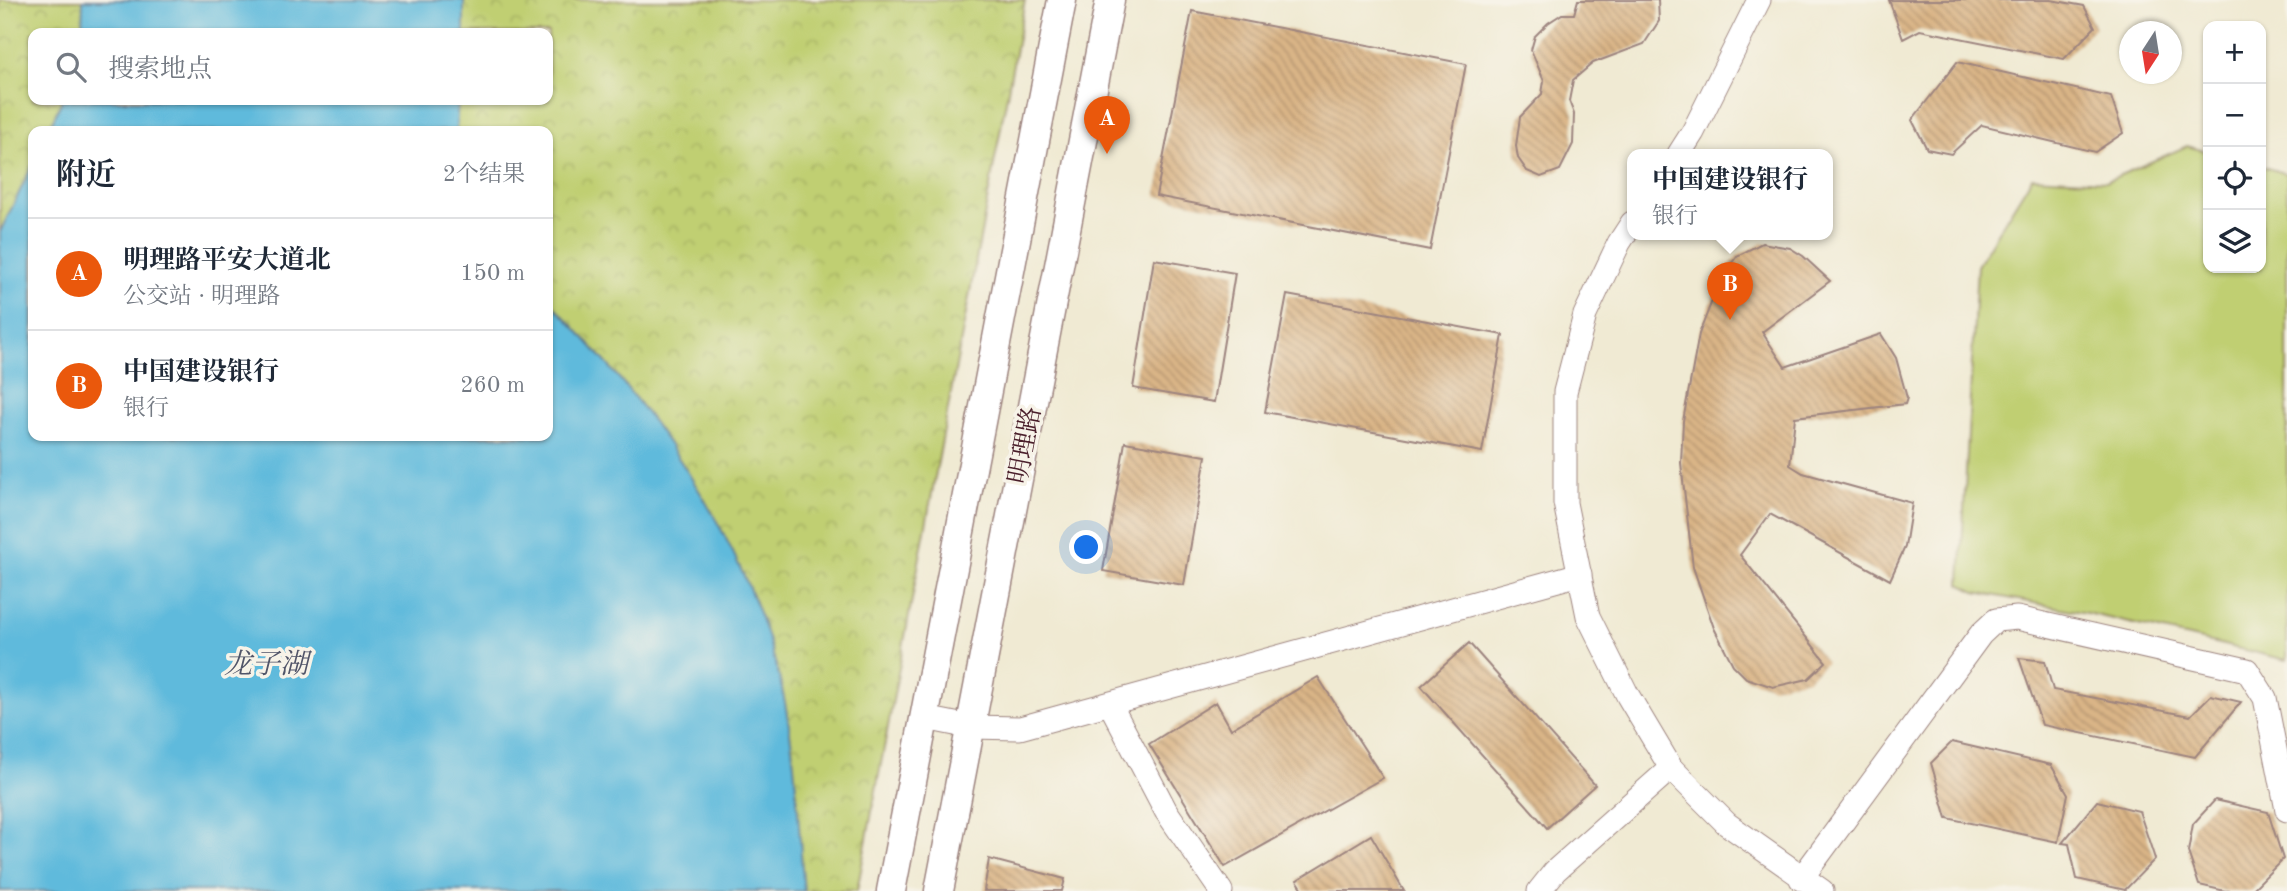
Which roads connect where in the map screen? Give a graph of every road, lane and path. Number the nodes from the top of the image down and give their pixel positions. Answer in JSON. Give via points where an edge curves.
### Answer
{"nodes":[{"id":1,"x":1062,"y":0,"type":"edge"},
{"id":2,"x":1110,"y":0,"type":"edge"},
{"id":3,"x":1759,"y":0,"type":"edge"},
{"id":4,"x":1682,"y":149,"type":"edge"},
{"id":5,"x":1627,"y":231,"type":"edge"},
{"id":6,"x":1580,"y":574,"type":"junction"},
{"id":7,"x":1110,"y":704,"type":"junction"},
{"id":8,"x":925,"y":718,"type":"junction"},
{"id":9,"x":970,"y":727,"type":"junction"},
{"id":10,"x":1671,"y":768,"type":"junction"},
{"id":11,"x":2287,"y":810,"type":"edge"},
{"id":12,"x":1801,"y":879,"type":"junction"},
{"id":13,"x":891,"y":891,"type":"edge"},
{"id":14,"x":939,"y":891,"type":"edge"},
{"id":15,"x":1221,"y":891,"type":"edge"},
{"id":16,"x":1539,"y":891,"type":"edge"},
{"id":17,"x":1822,"y":891,"type":"edge"}],
"edges":[{"from":1,"to":8,"type":"main road","name":"明理路"},
{"from":2,"to":9,"type":"main road","name":"明理路"},
{"from":3,"to":4,"type":"street"},
{"from":5,"to":6,"type":"street","via":[[1585,315],[1565,392],[1565,503]]},
{"from":6,"to":7,"type":"street"},
{"from":6,"to":10,"type":"street","via":[[1588,616]]},
{"from":7,"to":9,"type":"street","via":[[1020,728]]},
{"from":7,"to":15,"type":"street","via":[[1166,811]]},
{"from":8,"to":9,"type":"street"},
{"from":8,"to":13,"type":"main road","name":"明理路"},
{"from":9,"to":14,"type":"main road","name":"明理路"},
{"from":10,"to":12,"type":"street","via":[[1727,824]]},
{"from":10,"to":16,"type":"street","via":[[1555,871]]},
{"from":11,"to":12,"type":"street","via":[[2265,698],[2247,670],[2017,618],[1996,620],[1981,634]]},
{"from":12,"to":17,"type":"street"}]}
